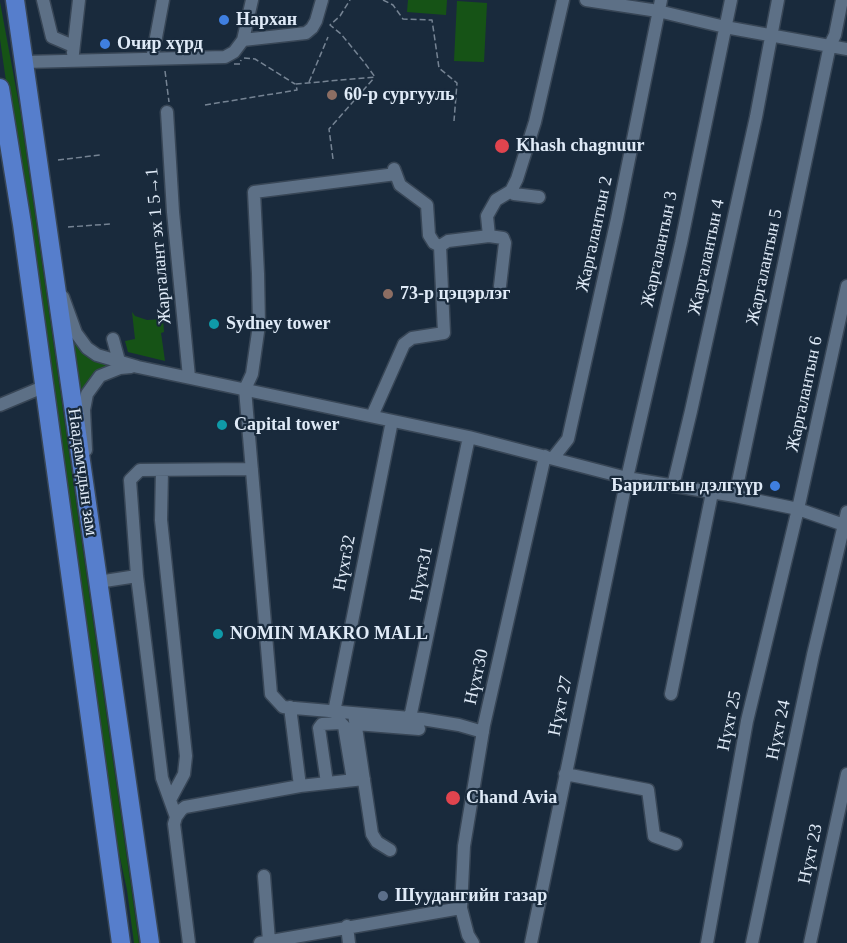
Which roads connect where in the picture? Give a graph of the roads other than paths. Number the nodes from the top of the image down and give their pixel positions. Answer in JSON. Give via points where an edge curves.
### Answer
{"nodes":[{"id":1,"x":15,"y":0,"type":"edge"},
{"id":2,"x":43,"y":0,"type":"edge"},
{"id":3,"x":79,"y":0,"type":"edge"},
{"id":4,"x":163,"y":0,"type":"edge"},
{"id":5,"x":252,"y":0,"type":"edge"},
{"id":6,"x":322,"y":0,"type":"edge"},
{"id":7,"x":563,"y":0,"type":"edge"},
{"id":8,"x":586,"y":0,"type":"edge"},
{"id":9,"x":731,"y":0,"type":"edge"},
{"id":10,"x":778,"y":0,"type":"edge"},
{"id":11,"x":842,"y":0,"type":"edge"},
{"id":12,"x":607,"y":2,"type":"edge"},
{"id":13,"x":659,"y":6,"type":"edge"},
{"id":14,"x":725,"y":27,"type":"junction"},
{"id":15,"x":771,"y":34,"type":"junction"},
{"id":16,"x":243,"y":40,"type":"junction"},
{"id":17,"x":830,"y":45,"type":"junction"},
{"id":18,"x":73,"y":46,"type":"junction"},
{"id":19,"x":847,"y":49,"type":"edge"},
{"id":20,"x":152,"y":59,"type":"junction"},
{"id":21,"x":73,"y":60,"type":"junction"},
{"id":22,"x":24,"y":62,"type":"junction"},
{"id":23,"x":0,"y":88,"type":"edge"},
{"id":24,"x":167,"y":117,"type":"road end"},
{"id":25,"x":511,"y":191,"type":"junction"},
{"id":26,"x":539,"y":197,"type":"dead end"},
{"id":27,"x":489,"y":236,"type":"junction"},
{"id":28,"x":440,"y":246,"type":"junction"},
{"id":29,"x":53,"y":271,"type":"junction"},
{"id":30,"x":500,"y":286,"type":"dead end"},
{"id":31,"x":847,"y":286,"type":"edge"},
{"id":32,"x":113,"y":339,"type":"dead end"},
{"id":33,"x":119,"y":361,"type":"junction"},
{"id":34,"x":138,"y":367,"type":"junction"},
{"id":35,"x":189,"y":377,"type":"junction"},
{"id":36,"x":43,"y":387,"type":"junction"},
{"id":37,"x":245,"y":390,"type":"junction"},
{"id":38,"x":0,"y":405,"type":"edge"},
{"id":39,"x":372,"y":416,"type":"junction"},
{"id":40,"x":392,"y":421,"type":"junction"},
{"id":41,"x":469,"y":437,"type":"junction"},
{"id":42,"x":549,"y":457,"type":"junction"},
{"id":43,"x":252,"y":469,"type":"junction"},
{"id":44,"x":162,"y":470,"type":"junction"},
{"id":45,"x":627,"y":478,"type":"junction"},
{"id":46,"x":83,"y":481,"type":"junction"},
{"id":47,"x":673,"y":486,"type":"junction"},
{"id":48,"x":712,"y":493,"type":"junction"},
{"id":49,"x":735,"y":496,"type":"junction"},
{"id":50,"x":798,"y":509,"type":"junction"},
{"id":51,"x":847,"y":512,"type":"edge"},
{"id":52,"x":846,"y":526,"type":"edge"},
{"id":53,"x":137,"y":576,"type":"junction"},
{"id":54,"x":98,"y":582,"type":"junction"},
{"id":55,"x":671,"y":694,"type":"dead end"},
{"id":56,"x":290,"y":708,"type":"junction"},
{"id":57,"x":334,"y":712,"type":"junction"},
{"id":58,"x":410,"y":718,"type":"junction"},
{"id":59,"x":355,"y":719,"type":"junction"},
{"id":60,"x":419,"y":729,"type":"dead end"},
{"id":61,"x":483,"y":732,"type":"junction"},
{"id":62,"x":565,"y":774,"type":"junction"},
{"id":63,"x":847,"y":774,"type":"edge"},
{"id":64,"x":358,"y":779,"type":"junction"},
{"id":65,"x":327,"y":783,"type":"junction"},
{"id":66,"x":300,"y":786,"type":"junction"},
{"id":67,"x":170,"y":800,"type":"junction"},
{"id":68,"x":176,"y":817,"type":"junction"},
{"id":69,"x":676,"y":844,"type":"dead end"},
{"id":70,"x":390,"y":850,"type":"dead end"},
{"id":71,"x":264,"y":876,"type":"dead end"},
{"id":72,"x":461,"y":908,"type":"junction"},
{"id":73,"x":347,"y":926,"type":"junction"},
{"id":74,"x":264,"y":942,"type":"edge"},
{"id":75,"x":121,"y":943,"type":"edge"},
{"id":76,"x":150,"y":943,"type":"edge"},
{"id":77,"x":189,"y":943,"type":"edge"},
{"id":78,"x":349,"y":943,"type":"edge"},
{"id":79,"x":473,"y":943,"type":"edge"},
{"id":80,"x":531,"y":943,"type":"edge"},
{"id":81,"x":707,"y":943,"type":"edge"},
{"id":82,"x":752,"y":943,"type":"edge"},
{"id":83,"x":810,"y":943,"type":"edge"}],
"edges":[{"from":1,"to":22,"type":"highway","name":"Наадамчдын зам"},
{"from":2,"to":18,"type":"street","via":[[52,37]]},
{"from":3,"to":18,"type":"street"},
{"from":4,"to":20,"type":"street"},
{"from":5,"to":16,"type":"street"},
{"from":6,"to":16,"type":"street","via":[[312,28],[306,33]]},
{"from":7,"to":25,"type":"street","via":[[535,122]]},
{"from":8,"to":12,"type":"street"},
{"from":9,"to":14,"type":"street","name":"Жаргалантын 3"},
{"from":10,"to":15,"type":"street","name":"Жаргалантын 4"},
{"from":11,"to":17,"type":"street","name":"Жаргалантын 5"},
{"from":12,"to":13,"type":"street"},
{"from":13,"to":14,"type":"street"},
{"from":13,"to":42,"type":"street","name":"Жаргалантын 2","via":[[568,439]]},
{"from":14,"to":15,"type":"street"},
{"from":14,"to":45,"type":"street","name":"Жаргалантын 3"},
{"from":15,"to":17,"type":"street"},
{"from":15,"to":47,"type":"street","name":"Жаргалантын 4"},
{"from":16,"to":20,"type":"street","via":[[225,57]]},
{"from":17,"to":19,"type":"street"},
{"from":17,"to":49,"type":"street","name":"Жаргалантын 5"},
{"from":18,"to":21,"type":"street"},
{"from":20,"to":21,"type":"street"},
{"from":21,"to":22,"type":"street"},
{"from":22,"to":29,"type":"highway","name":"Наадамчдын зам"},
{"from":23,"to":36,"type":"highway","name":"Наадамчдын зам"},
{"from":24,"to":35,"type":"street","name":"Жаргалант эх 1 5→1"},
{"from":25,"to":26,"type":"street"},
{"from":25,"to":27,"type":"street","via":[[496,200],[487,216]]},
{"from":27,"to":28,"type":"street","via":[[448,241]]},
{"from":27,"to":30,"type":"street","via":[[503,238],[505,243]]},
{"from":28,"to":37,"type":"street","via":[[429,235],[427,205],[400,185],[395,172],[254,192],[259,324],[252,374]]},
{"from":28,"to":39,"type":"street","via":[[444,333],[412,338],[404,344]]},
{"from":29,"to":33,"type":"street","via":[[81,340],[97,355]]},
{"from":29,"to":46,"type":"highway","name":"Наадамчдын зам"},
{"from":31,"to":50,"type":"street","name":"Жаргалантын 6"},
{"from":32,"to":33,"type":"street"},
{"from":33,"to":34,"type":"street"},
{"from":34,"to":35,"type":"street"},
{"from":34,"to":46,"type":"street","via":[[120,368],[100,376],[87,393]]},
{"from":35,"to":37,"type":"street"},
{"from":36,"to":38,"type":"street"},
{"from":36,"to":75,"type":"highway","name":"Наадамчдын зам"},
{"from":37,"to":39,"type":"street"},
{"from":37,"to":43,"type":"street"},
{"from":39,"to":40,"type":"street"},
{"from":40,"to":41,"type":"street"},
{"from":40,"to":57,"type":"street","name":"Нүхт32"},
{"from":41,"to":42,"type":"street"},
{"from":41,"to":58,"type":"street","name":"Нүхт31"},
{"from":42,"to":45,"type":"street"},
{"from":42,"to":61,"type":"street","name":"Нүхт30"},
{"from":43,"to":44,"type":"street"},
{"from":43,"to":56,"type":"street","via":[[271,694],[283,707]]},
{"from":44,"to":53,"type":"street","via":[[140,470],[130,480]]},
{"from":44,"to":67,"type":"street","via":[[161,520],[186,756],[184,774]]},
{"from":45,"to":47,"type":"street"},
{"from":45,"to":62,"type":"street","name":"Нүхт 27"},
{"from":46,"to":54,"type":"highway","name":"Наадамчдын зам"},
{"from":47,"to":48,"type":"street"},
{"from":48,"to":49,"type":"street"},
{"from":48,"to":55,"type":"street"},
{"from":49,"to":50,"type":"street"},
{"from":50,"to":52,"type":"street"},
{"from":50,"to":81,"type":"street","name":"Нүхт 25","via":[[747,721]]},
{"from":51,"to":52,"type":"street","name":"Нүхт 24"},
{"from":52,"to":82,"type":"street","name":"Нүхт 24","via":[[813,655]]},
{"from":53,"to":54,"type":"street"},
{"from":53,"to":67,"type":"street","via":[[162,778]]},
{"from":54,"to":76,"type":"highway","name":"Наадамчдын зам"},
{"from":56,"to":57,"type":"street"},
{"from":56,"to":66,"type":"street"},
{"from":57,"to":59,"type":"street"},
{"from":58,"to":59,"type":"street"},
{"from":58,"to":61,"type":"street"},
{"from":59,"to":60,"type":"street"},
{"from":59,"to":64,"type":"street"},
{"from":61,"to":72,"type":"street","name":"Нүхт30","via":[[464,846]]},
{"from":62,"to":69,"type":"street","via":[[648,790],[654,836]]},
{"from":62,"to":80,"type":"street","name":"Нүхт 27"},
{"from":63,"to":83,"type":"street","name":"Нүхт 23"},
{"from":64,"to":65,"type":"street"},
{"from":64,"to":65,"type":"street","via":[[344,726],[322,723],[319,728]]},
{"from":64,"to":70,"type":"street","via":[[372,834]]},
{"from":65,"to":66,"type":"street"},
{"from":66,"to":68,"type":"street","via":[[185,807]]},
{"from":67,"to":68,"type":"street"},
{"from":68,"to":77,"type":"street"},
{"from":71,"to":74,"type":"street"},
{"from":72,"to":73,"type":"street"},
{"from":72,"to":79,"type":"street","name":"Нүхт30"},
{"from":73,"to":74,"type":"street"},
{"from":73,"to":78,"type":"street"}]}
